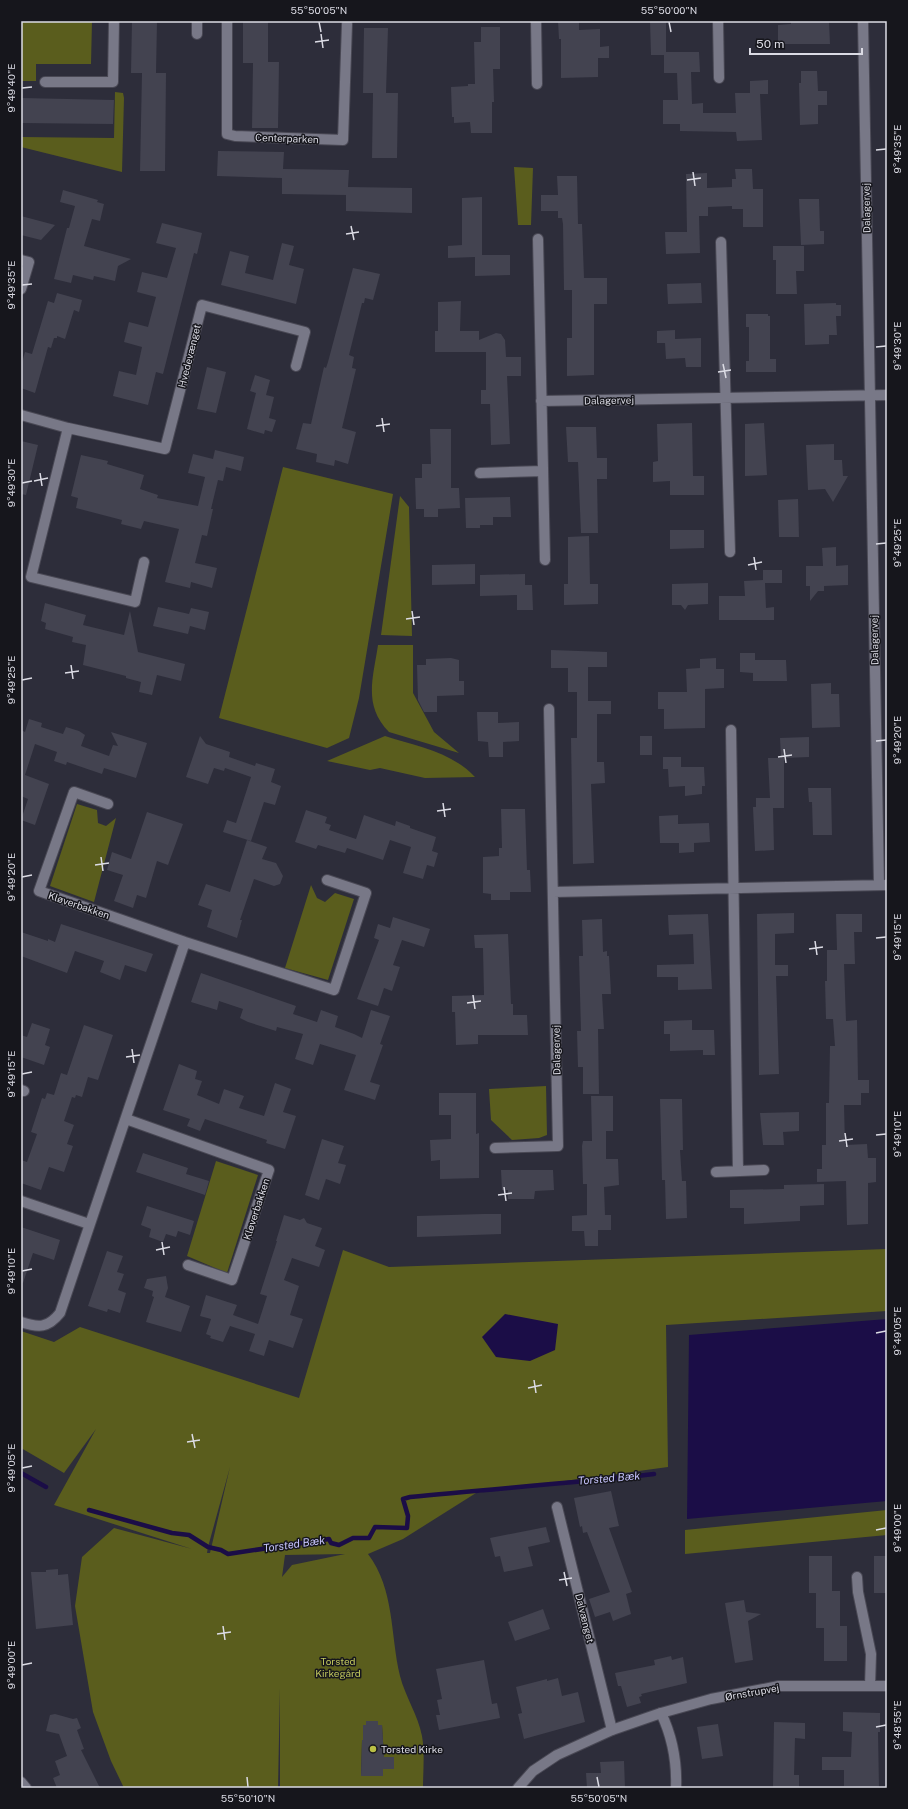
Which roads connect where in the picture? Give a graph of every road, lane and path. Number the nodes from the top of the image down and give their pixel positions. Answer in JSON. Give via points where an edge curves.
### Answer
{"nodes":[{"id":1,"x":114,"y":21,"type":"edge"},
{"id":2,"x":197,"y":21,"type":"edge"},
{"id":3,"x":227,"y":21,"type":"edge"},
{"id":4,"x":536,"y":21,"type":"edge"},
{"id":5,"x":718,"y":21,"type":"edge"},
{"id":6,"x":863,"y":21,"type":"edge"},
{"id":7,"x":347,"y":24,"type":"dead end"},
{"id":8,"x":197,"y":34,"type":"dead end"},
{"id":9,"x":719,"y":78,"type":"dead end"},
{"id":10,"x":45,"y":82,"type":"dead end"},
{"id":11,"x":537,"y":84,"type":"dead end"},
{"id":12,"x":538,"y":239,"type":"dead end"},
{"id":13,"x":721,"y":242,"type":"dead end"},
{"id":14,"x":21,"y":260,"type":"edge"},
{"id":15,"x":21,"y":289,"type":"edge"},
{"id":16,"x":296,"y":366,"type":"dead end"},
{"id":17,"x":869,"y":395,"type":"junction"},
{"id":18,"x":887,"y":395,"type":"edge"},
{"id":19,"x":725,"y":398,"type":"junction"},
{"id":20,"x":541,"y":401,"type":"junction"},
{"id":21,"x":21,"y":415,"type":"edge"},
{"id":22,"x":68,"y":428,"type":"junction"},
{"id":23,"x":543,"y":471,"type":"junction"},
{"id":24,"x":480,"y":473,"type":"dead end"},
{"id":25,"x":730,"y":552,"type":"dead end"},
{"id":26,"x":545,"y":560,"type":"dead end"},
{"id":27,"x":144,"y":562,"type":"dead end"},
{"id":28,"x":549,"y":710,"type":"dead end"},
{"id":29,"x":731,"y":730,"type":"dead end"},
{"id":30,"x":108,"y":804,"type":"dead end"},
{"id":31,"x":327,"y":880,"type":"dead end"},
{"id":32,"x":883,"y":885,"type":"edge"},
{"id":33,"x":733,"y":888,"type":"junction"},
{"id":34,"x":553,"y":892,"type":"junction"},
{"id":35,"x":185,"y":942,"type":"junction"},
{"id":36,"x":126,"y":1119,"type":"junction"},
{"id":37,"x":495,"y":1148,"type":"dead end"},
{"id":38,"x":764,"y":1170,"type":"dead end"},
{"id":39,"x":738,"y":1171,"type":"junction"},
{"id":40,"x":716,"y":1172,"type":"dead end"},
{"id":41,"x":21,"y":1201,"type":"edge"},
{"id":42,"x":90,"y":1224,"type":"junction"},
{"id":43,"x":188,"y":1265,"type":"dead end"},
{"id":44,"x":21,"y":1322,"type":"edge"},
{"id":45,"x":557,"y":1507,"type":"dead end"},
{"id":46,"x":857,"y":1577,"type":"dead end"},
{"id":47,"x":870,"y":1686,"type":"junction"},
{"id":48,"x":887,"y":1686,"type":"edge"},
{"id":49,"x":661,"y":1713,"type":"junction"},
{"id":50,"x":612,"y":1730,"type":"junction"},
{"id":51,"x":21,"y":1782,"type":"edge"},
{"id":52,"x":26,"y":1788,"type":"edge"},
{"id":53,"x":518,"y":1788,"type":"edge"},
{"id":54,"x":676,"y":1788,"type":"edge"}],
"edges":[{"from":1,"to":10,"type":"street","via":[[113,82]]},
{"from":2,"to":8,"type":"street"},
{"from":3,"to":7,"type":"street","name":"Centerparken","via":[[227,134],[344,140]]},
{"from":4,"to":11,"type":"street"},
{"from":5,"to":9,"type":"street"},
{"from":6,"to":17,"type":"street","name":"Dalagervej"},
{"from":12,"to":20,"type":"street"},
{"from":13,"to":19,"type":"street"},
{"from":14,"to":15,"type":"street","via":[[29,262]]},
{"from":16,"to":22,"type":"street","name":"Hvedevænget","via":[[305,332],[202,305],[165,449]]},
{"from":17,"to":18,"type":"street","name":"Dalagervej"},
{"from":17,"to":19,"type":"street","name":"Dalagervej"},
{"from":17,"to":32,"type":"street","name":"Dalagervej"},
{"from":19,"to":20,"type":"street","name":"Dalagervej"},
{"from":19,"to":25,"type":"street"},
{"from":20,"to":23,"type":"street"},
{"from":21,"to":22,"type":"street","name":"Hvedevænget"},
{"from":22,"to":27,"type":"street","via":[[31,577],[135,602]]},
{"from":23,"to":24,"type":"street"},
{"from":23,"to":26,"type":"street"},
{"from":28,"to":34,"type":"street","name":"Dalagervej"},
{"from":29,"to":33,"type":"street"},
{"from":30,"to":35,"type":"street","name":"Kløverbakken","via":[[74,792],[39,891]]},
{"from":31,"to":35,"type":"street","name":"Kløverbakken","via":[[366,893],[334,990]]},
{"from":32,"to":33,"type":"street","name":"Dalagervej"},
{"from":33,"to":34,"type":"street","name":"Dalagervej"},
{"from":33,"to":39,"type":"street"},
{"from":34,"to":37,"type":"street","name":"Dalagervej","via":[[558,1146]]},
{"from":35,"to":36,"type":"street"},
{"from":36,"to":42,"type":"street"},
{"from":36,"to":43,"type":"street","name":"Kløverbakken","via":[[269,1170],[232,1280]]},
{"from":38,"to":39,"type":"street"},
{"from":39,"to":40,"type":"street"},
{"from":41,"to":42,"type":"street"},
{"from":42,"to":44,"type":"street","via":[[60,1313],[52,1322],[38,1327]]},
{"from":45,"to":50,"type":"street","name":"Dalvænget"},
{"from":46,"to":47,"type":"street","via":[[871,1654]]},
{"from":47,"to":48,"type":"street","name":"Ørnstrupvej"},
{"from":47,"to":49,"type":"street","name":"Ørnstrupvej","via":[[778,1686],[711,1699]]},
{"from":49,"to":50,"type":"street","name":"Ørnstrupvej"},
{"from":49,"to":54,"type":"street","via":[[674,1755]]},
{"from":50,"to":53,"type":"street","name":"Ørnstrupvej","via":[[557,1755],[533,1771]]},
{"from":51,"to":52,"type":"street"}]}
